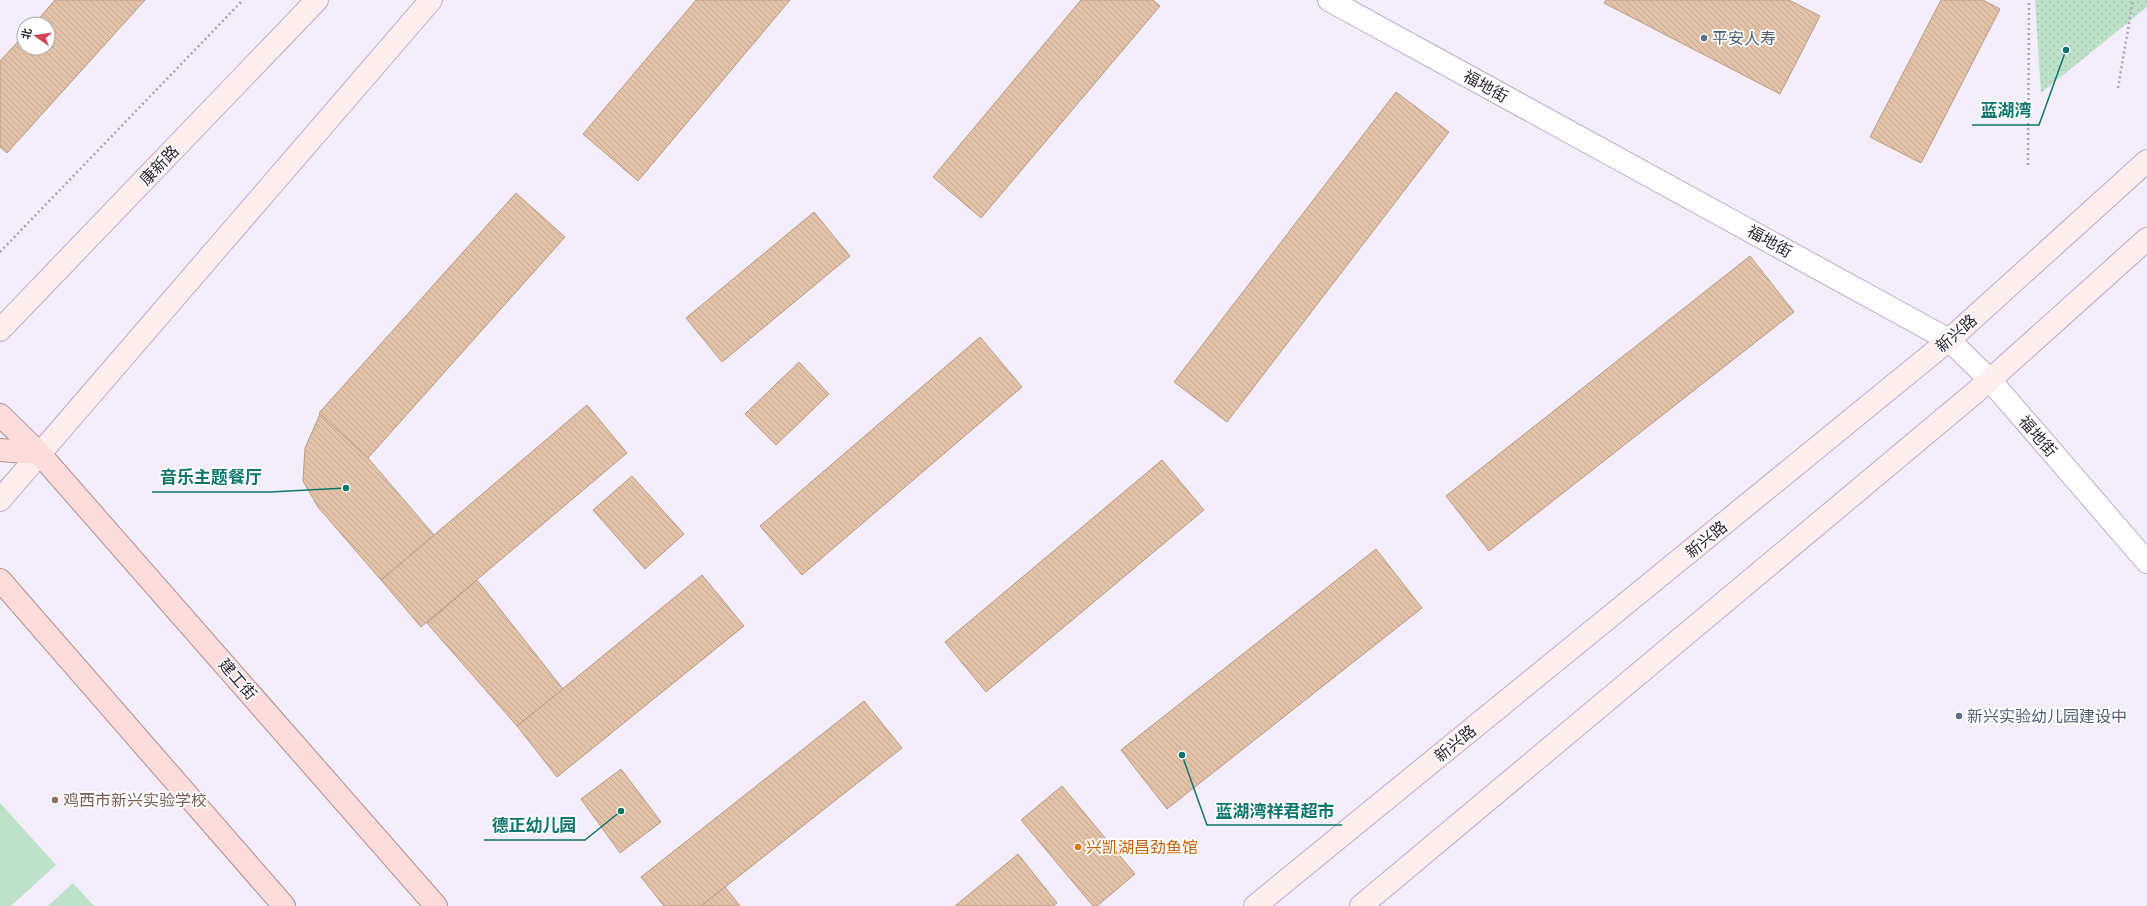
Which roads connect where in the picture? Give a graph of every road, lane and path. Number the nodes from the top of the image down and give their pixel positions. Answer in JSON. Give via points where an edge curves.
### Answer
{"nodes":[{"id":1,"x":243,"y":0,"type":"edge"},
{"id":2,"x":317,"y":0,"type":"edge"},
{"id":3,"x":431,"y":0,"type":"edge"},
{"id":4,"x":1329,"y":0,"type":"edge"},
{"id":5,"x":2029,"y":0,"type":"edge"},
{"id":6,"x":2133,"y":0,"type":"edge"},
{"id":7,"x":2118,"y":88,"type":"dead end"},
{"id":8,"x":2147,"y":161,"type":"edge"},
{"id":9,"x":2028,"y":165,"type":"dead end"},
{"id":10,"x":2147,"y":240,"type":"edge"},
{"id":11,"x":0,"y":252,"type":"edge"},
{"id":12,"x":0,"y":330,"type":"edge"},
{"id":13,"x":1950,"y":340,"type":"junction"},
{"id":14,"x":1990,"y":380,"type":"junction"},
{"id":15,"x":0,"y":415,"type":"edge"},
{"id":16,"x":0,"y":450,"type":"edge"},
{"id":17,"x":40,"y":453,"type":"junction"},
{"id":18,"x":0,"y":500,"type":"edge"},
{"id":19,"x":2147,"y":562,"type":"edge"},
{"id":20,"x":0,"y":580,"type":"edge"},
{"id":21,"x":284,"y":906,"type":"edge"},
{"id":22,"x":436,"y":906,"type":"edge"},
{"id":23,"x":1255,"y":906,"type":"edge"},
{"id":24,"x":1361,"y":906,"type":"edge"}],
"edges":[{"from":1,"to":11,"type":"path"},
{"from":2,"to":12,"type":"main road","name":"康新路"},
{"from":3,"to":17,"type":"main road"},
{"from":4,"to":13,"type":"street","name":"福地街"},
{"from":5,"to":9,"type":"path"},
{"from":6,"to":7,"type":"path"},
{"from":8,"to":13,"type":"main road","name":"新兴路"},
{"from":10,"to":14,"type":"main road"},
{"from":13,"to":14,"type":"street","name":"福地街"},
{"from":13,"to":23,"type":"main road","name":"新兴路"},
{"from":14,"to":19,"type":"street","name":"福地街"},
{"from":14,"to":24,"type":"main road"},
{"from":15,"to":17,"type":"main road","name":"建工街"},
{"from":16,"to":17,"type":"main road"},
{"from":17,"to":18,"type":"main road"},
{"from":17,"to":22,"type":"main road","name":"建工街"},
{"from":20,"to":21,"type":"main road"}]}
